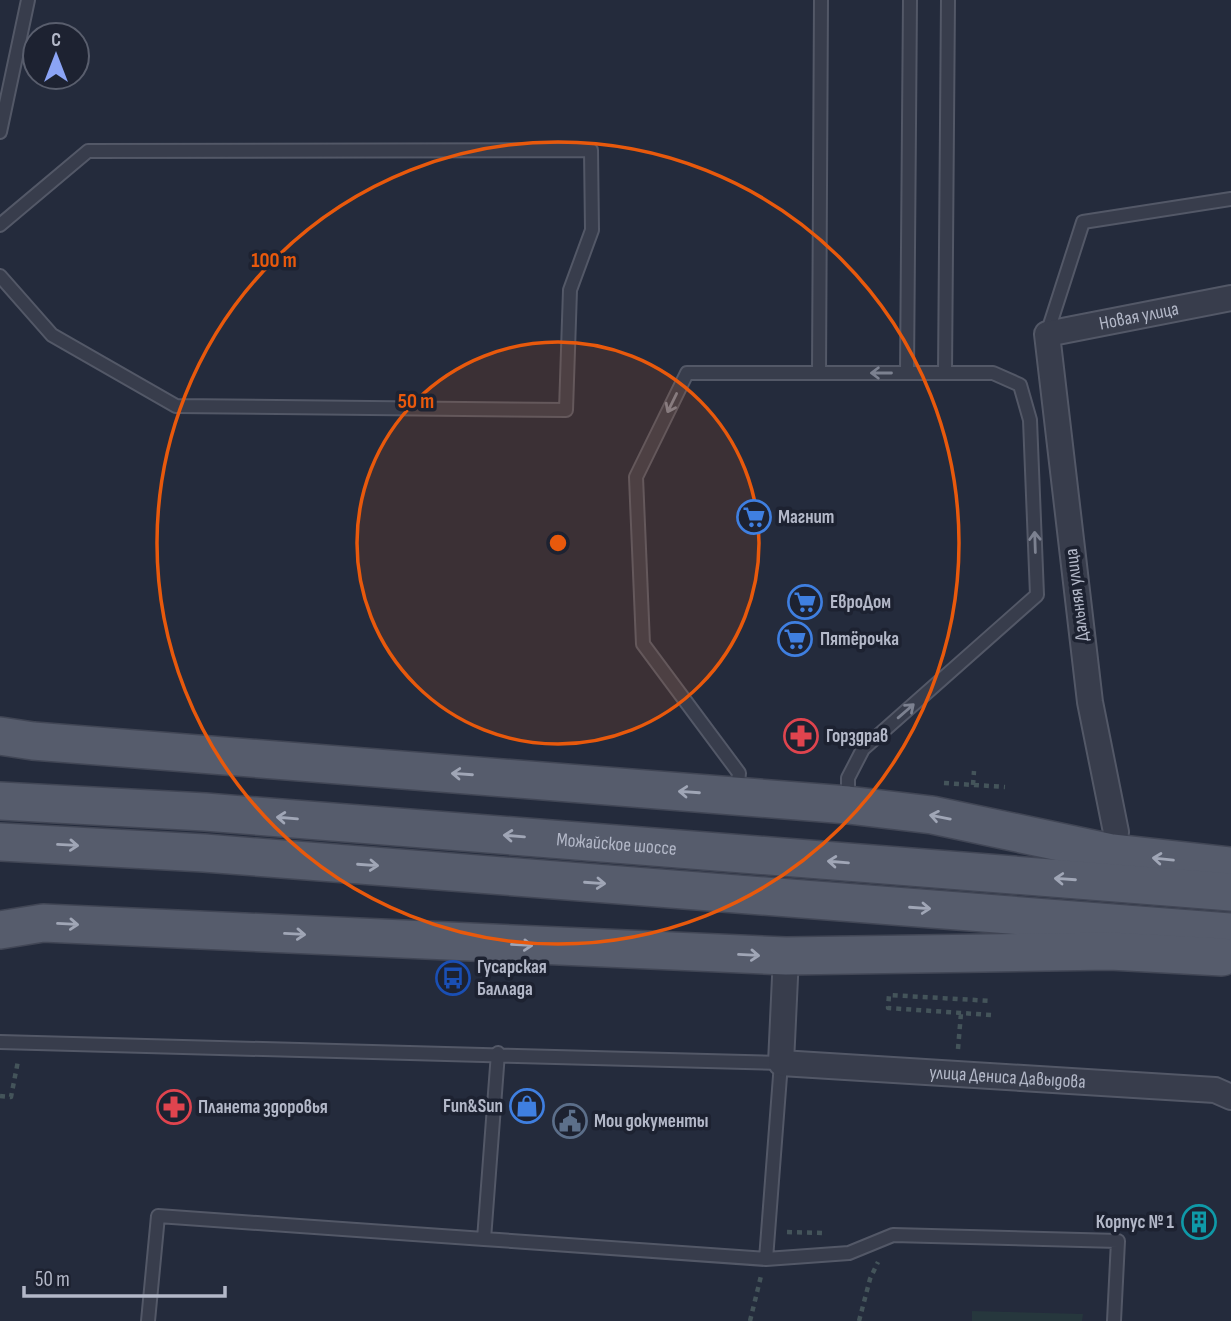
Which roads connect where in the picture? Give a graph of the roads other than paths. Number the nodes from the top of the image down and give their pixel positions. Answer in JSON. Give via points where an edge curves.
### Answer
{"nodes":[{"id":1,"x":28,"y":0,"type":"edge"},
{"id":2,"x":821,"y":0,"type":"edge"},
{"id":3,"x":910,"y":0,"type":"edge"},
{"id":4,"x":948,"y":0,"type":"edge"},
{"id":5,"x":0,"y":132,"type":"edge"},
{"id":6,"x":1231,"y":200,"type":"edge"},
{"id":7,"x":0,"y":225,"type":"edge"},
{"id":8,"x":0,"y":276,"type":"edge"},
{"id":9,"x":1231,"y":298,"type":"edge"},
{"id":10,"x":1047,"y":334,"type":"junction"},
{"id":11,"x":819,"y":373,"type":"junction"},
{"id":12,"x":907,"y":373,"type":"junction"},
{"id":13,"x":945,"y":373,"type":"junction"},
{"id":14,"x":0,"y":736,"type":"edge"},
{"id":15,"x":737,"y":795,"type":"junction"},
{"id":16,"x":0,"y":800,"type":"edge"},
{"id":17,"x":848,"y":805,"type":"junction"},
{"id":18,"x":0,"y":842,"type":"edge"},
{"id":19,"x":1112,"y":853,"type":"junction"},
{"id":20,"x":1231,"y":866,"type":"edge"},
{"id":21,"x":1231,"y":892,"type":"edge"},
{"id":22,"x":0,"y":930,"type":"edge"},
{"id":23,"x":1231,"y":932,"type":"edge"},
{"id":24,"x":786,"y":956,"type":"junction"},
{"id":25,"x":1231,"y":957,"type":"edge"},
{"id":26,"x":0,"y":1042,"type":"edge"},
{"id":27,"x":498,"y":1053,"type":"junction"},
{"id":28,"x":781,"y":1063,"type":"junction"},
{"id":29,"x":1231,"y":1097,"type":"edge"},
{"id":30,"x":484,"y":1239,"type":"junction"},
{"id":31,"x":766,"y":1259,"type":"junction"},
{"id":32,"x":148,"y":1321,"type":"edge"},
{"id":33,"x":1114,"y":1321,"type":"edge"}],
"edges":[{"from":1,"to":5,"type":"lane"},
{"from":2,"to":11,"type":"lane"},
{"from":3,"to":12,"type":"lane"},
{"from":4,"to":13,"type":"lane"},
{"from":6,"to":10,"type":"lane","via":[[1083,222]]},
{"from":7,"to":8,"type":"lane","via":[[88,151],[591,150],[592,230],[570,290],[566,410],[176,406],[52,335]]},
{"from":9,"to":10,"type":"street","name":"Новая улица"},
{"from":10,"to":19,"type":"street","name":"Дальняя улица","via":[[1090,702],[1116,832]]},
{"from":12,"to":11,"type":"lane","one_way":true},
{"from":11,"to":15,"type":"lane","one_way":true,"via":[[687,373],[636,477],[643,645],[739,773]]},
{"from":12,"to":13,"type":"lane"},
{"from":17,"to":13,"type":"lane","one_way":true,"via":[[848,778],[863,748],[1037,595],[1030,420],[1020,385],[993,373]]},
{"from":15,"to":14,"type":"main road","one_way":true},
{"from":15,"to":17,"type":"main road"},
{"from":21,"to":16,"type":"main road","name":"Можайское шоссе","one_way":true},
{"from":19,"to":17,"type":"main road","one_way":true,"via":[[932,815]]},
{"from":18,"to":23,"type":"main road","name":"Можайское шоссе","one_way":true,"via":[[204,853]]},
{"from":20,"to":19,"type":"main road","one_way":true},
{"from":22,"to":24,"type":"main road","one_way":true,"via":[[43,923]]},
{"from":24,"to":25,"type":"main road","via":[[1110,951]]},
{"from":24,"to":28,"type":"street"},
{"from":26,"to":27,"type":"lane"},
{"from":27,"to":28,"type":"lane"},
{"from":27,"to":30,"type":"lane"},
{"from":28,"to":29,"type":"street","name":"улица Дениса Давыдова","via":[[1215,1090]]},
{"from":28,"to":31,"type":"lane"},
{"from":30,"to":31,"type":"lane"},
{"from":30,"to":32,"type":"lane","via":[[158,1216]]},
{"from":31,"to":33,"type":"lane","via":[[849,1253],[892,1235],[1118,1241]]}]}
